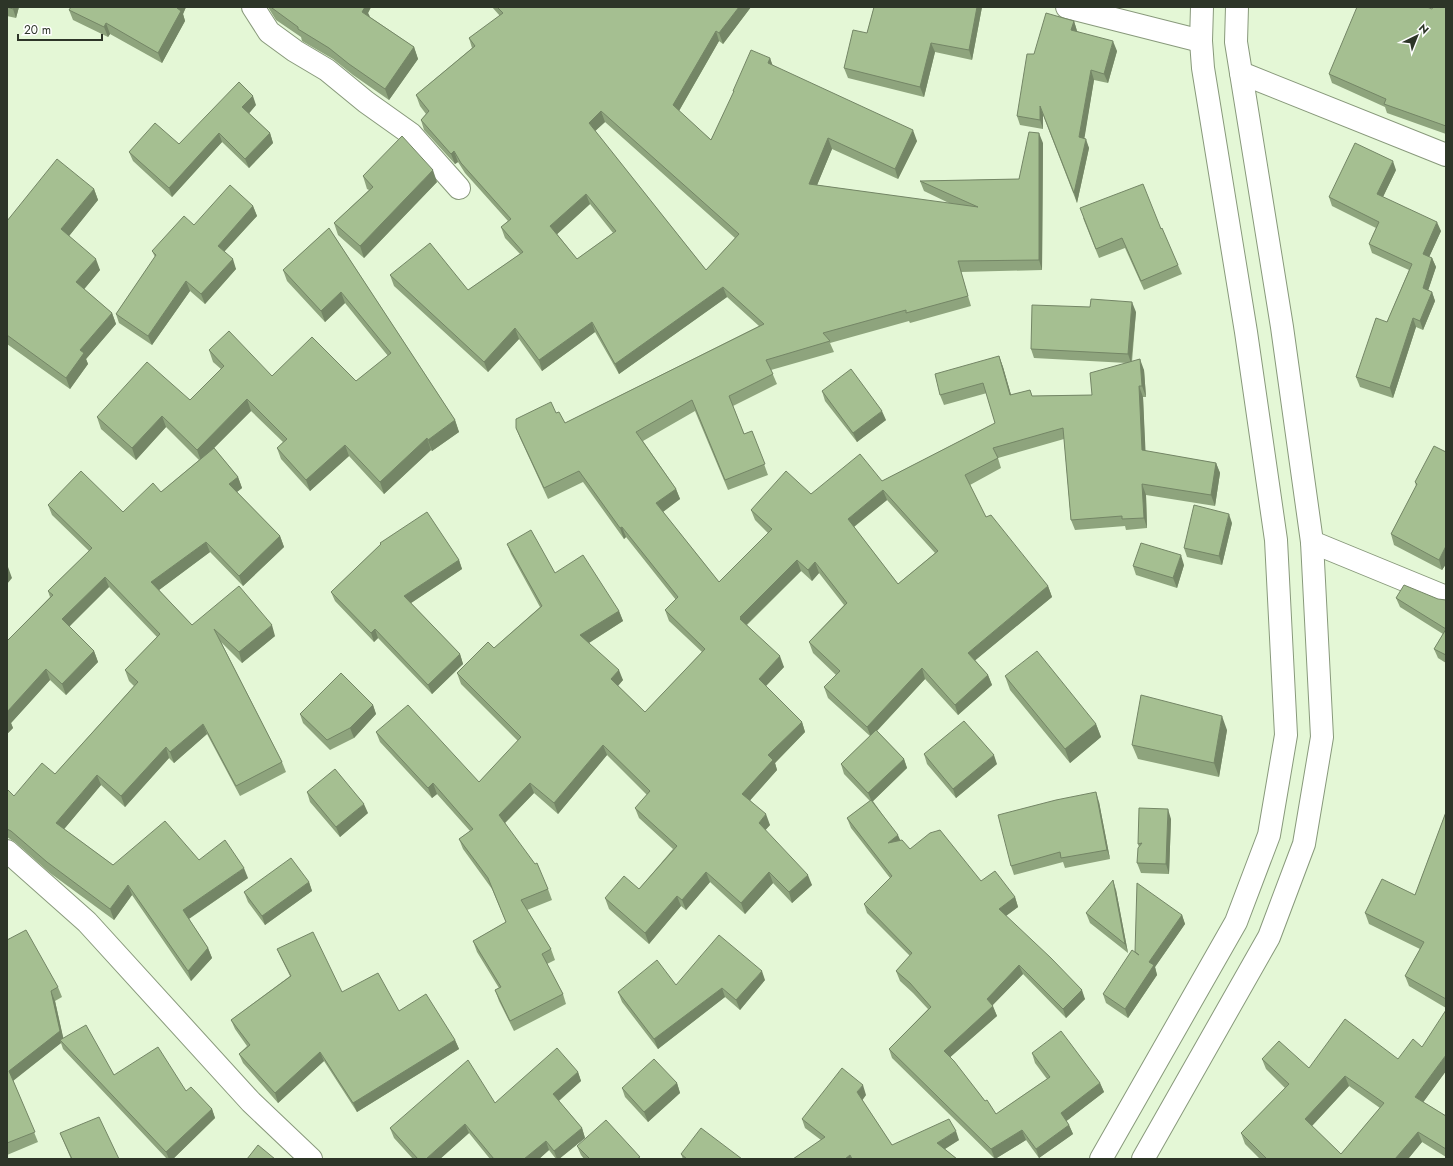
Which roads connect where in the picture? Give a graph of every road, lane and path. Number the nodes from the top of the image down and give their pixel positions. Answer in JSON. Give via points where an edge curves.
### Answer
{"nodes":[{"id":1,"x":253,"y":7,"type":"edge"},
{"id":2,"x":1067,"y":7,"type":"edge"},
{"id":3,"x":1202,"y":7,"type":"edge"},
{"id":4,"x":1237,"y":7,"type":"edge"},
{"id":5,"x":1201,"y":41,"type":"junction"},
{"id":6,"x":1242,"y":73,"type":"junction"},
{"id":7,"x":1446,"y":155,"type":"edge"},
{"id":8,"x":459,"y":188,"type":"dead end"},
{"id":9,"x":1312,"y":542,"type":"junction"},
{"id":10,"x":1446,"y":597,"type":"edge"},
{"id":11,"x":7,"y":851,"type":"edge"},
{"id":12,"x":311,"y":1159,"type":"edge"},
{"id":13,"x":1101,"y":1159,"type":"edge"},
{"id":14,"x":1143,"y":1159,"type":"edge"}],
"edges":[{"from":1,"to":8,"type":"main road","via":[[270,32],[327,70],[411,134]]},
{"from":2,"to":5,"type":"main road"},
{"from":3,"to":5,"type":"main road"},
{"from":4,"to":6,"type":"main road","via":[[1236,42]]},
{"from":5,"to":13,"type":"main road","via":[[1203,68],[1246,332],[1276,540],[1286,734],[1269,834],[1236,922]]},
{"from":6,"to":7,"type":"main road"},
{"from":6,"to":9,"type":"main road","via":[[1282,326]]},
{"from":9,"to":10,"type":"main road"},
{"from":9,"to":14,"type":"main road","via":[[1322,737],[1304,844],[1269,937]]},
{"from":11,"to":12,"type":"main road","via":[[87,922],[251,1102]]}]}
